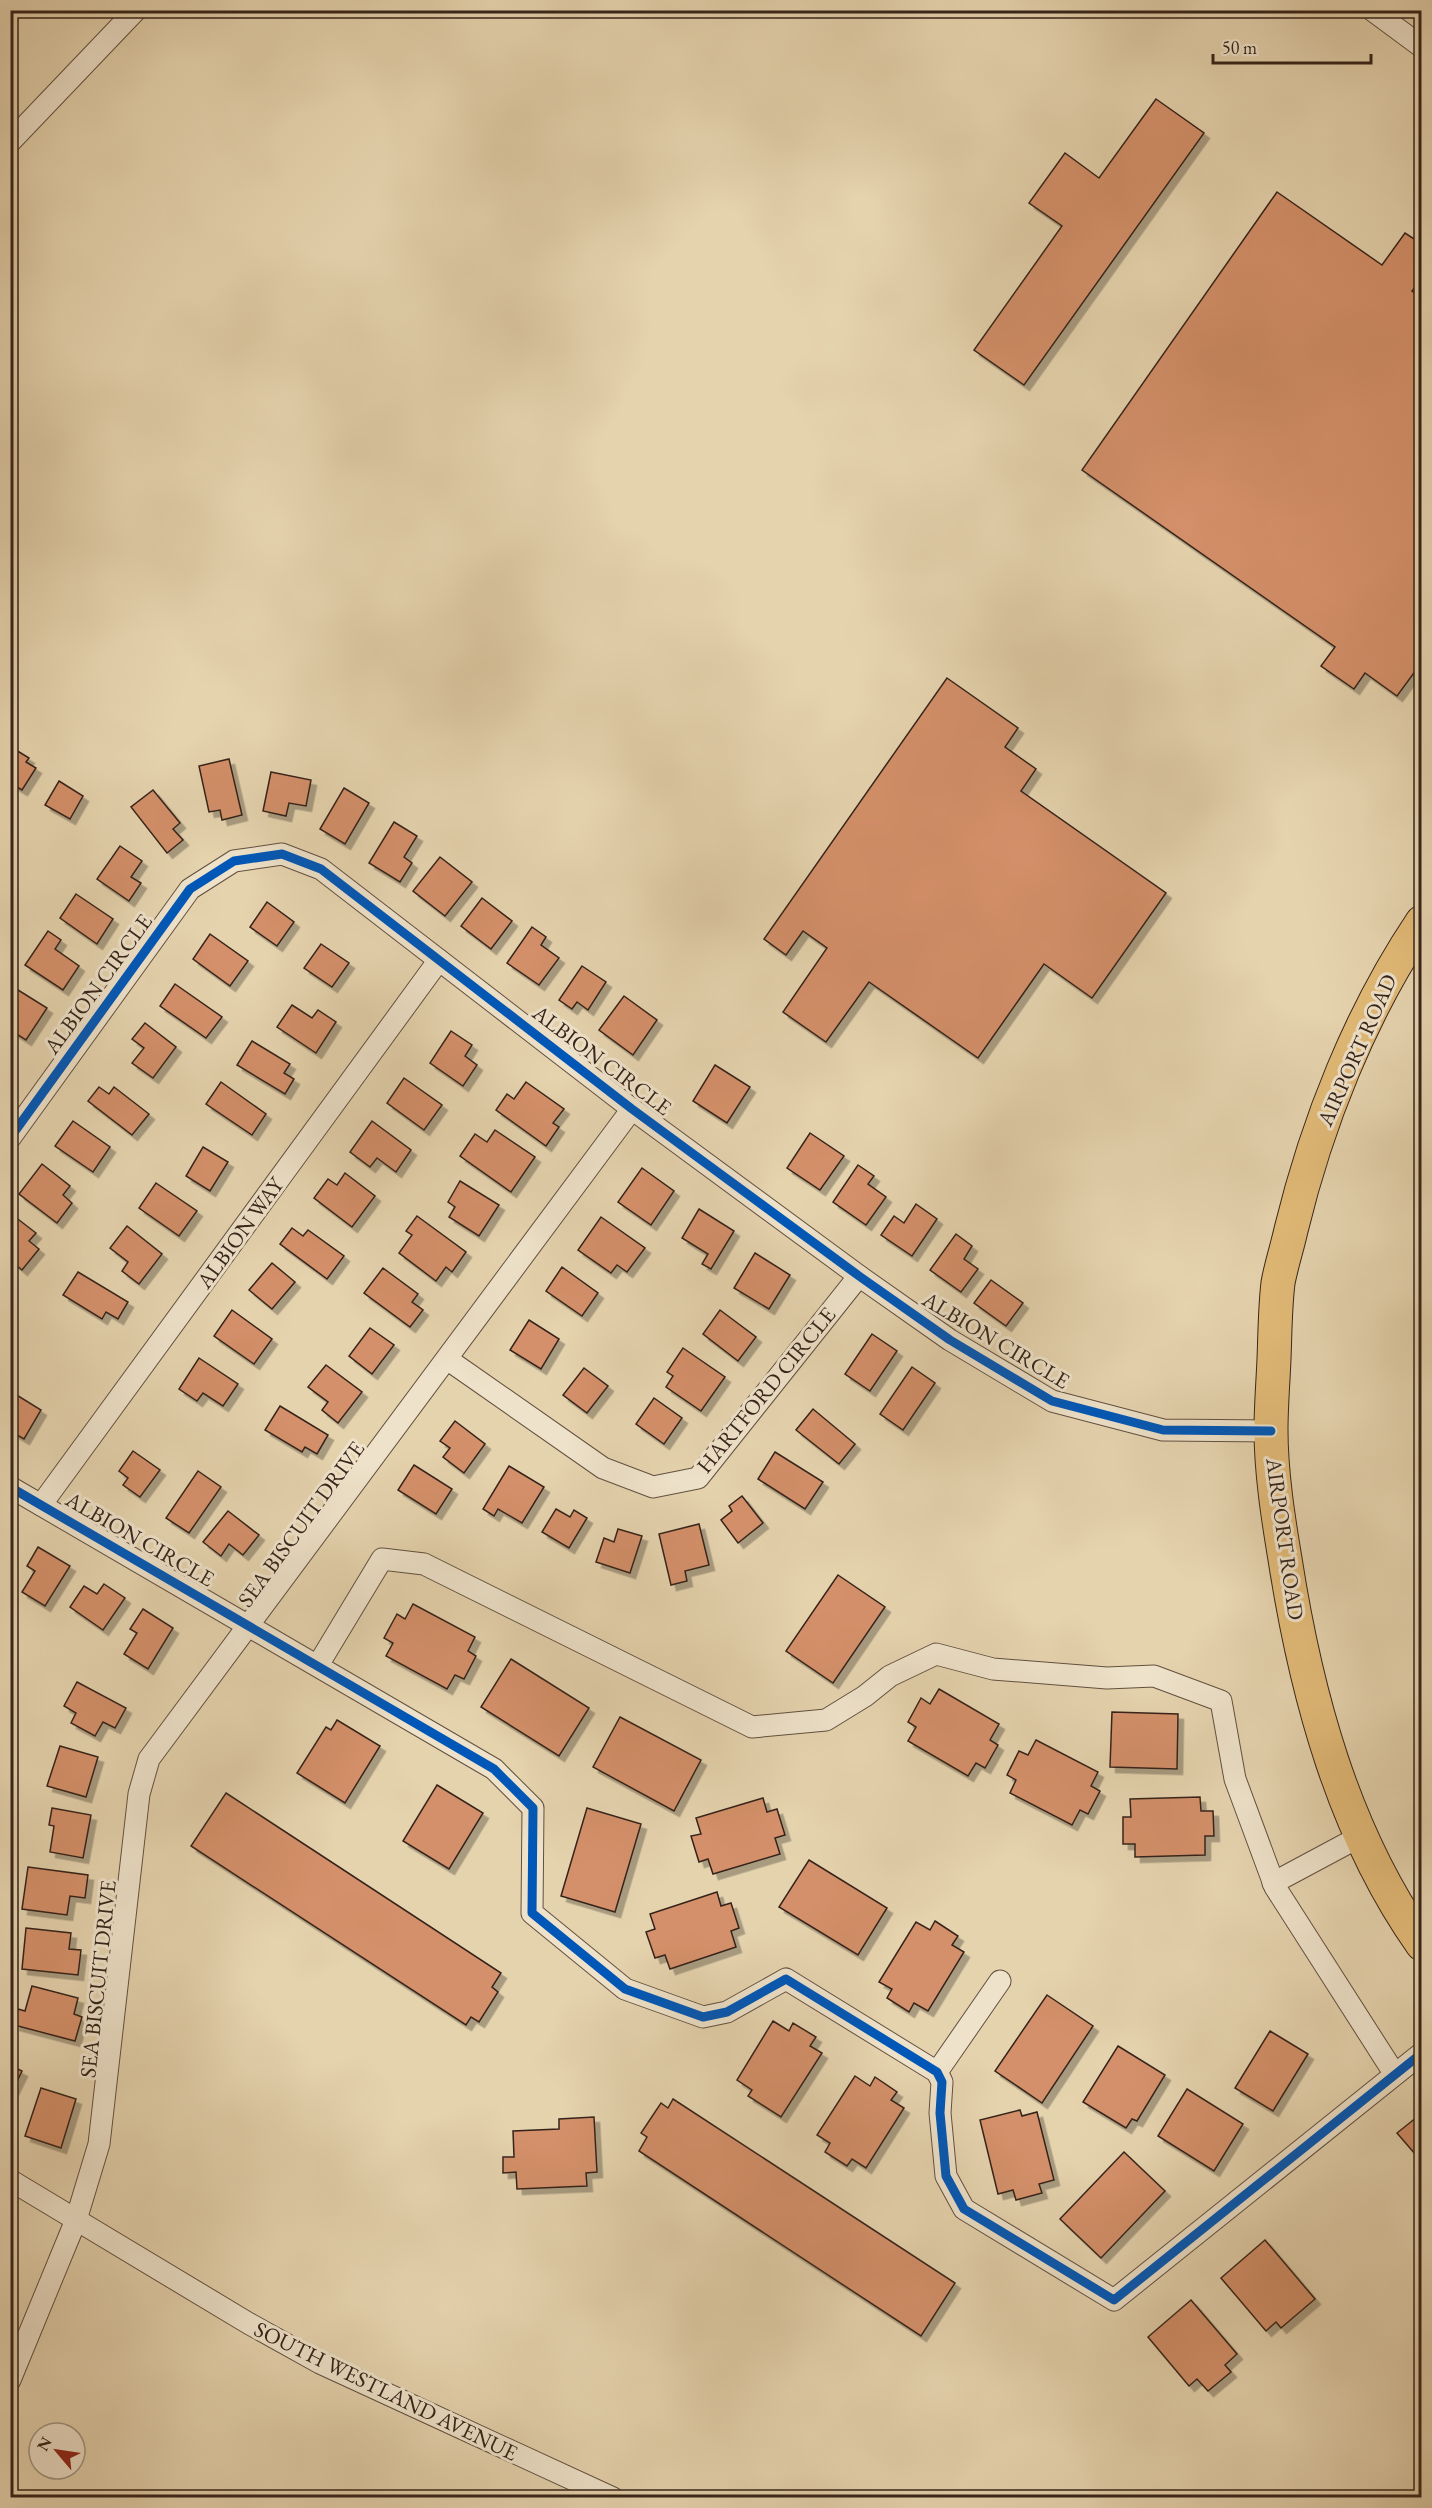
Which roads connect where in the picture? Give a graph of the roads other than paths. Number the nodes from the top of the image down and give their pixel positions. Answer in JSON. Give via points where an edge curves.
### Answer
{"nodes":[{"id":1,"x":136,"y":10,"type":"edge"},
{"id":2,"x":1372,"y":10,"type":"edge"},
{"id":3,"x":1422,"y":47,"type":"edge"},
{"id":4,"x":10,"y":142,"type":"edge"},
{"id":5,"x":1422,"y":922,"type":"edge"},
{"id":6,"x":439,"y":960,"type":"junction"},
{"id":7,"x":632,"y":1109,"type":"junction"},
{"id":8,"x":10,"y":1138,"type":"edge"},
{"id":9,"x":859,"y":1275,"type":"junction"},
{"id":10,"x":447,"y":1359,"type":"junction"},
{"id":11,"x":1271,"y":1431,"type":"junction"},
{"id":12,"x":10,"y":1487,"type":"edge"},
{"id":13,"x":41,"y":1505,"type":"junction"},
{"id":14,"x":250,"y":1625,"type":"junction"},
{"id":15,"x":318,"y":1665,"type":"junction"},
{"id":16,"x":1359,"y":1837,"type":"junction"},
{"id":17,"x":1273,"y":1883,"type":"junction"},
{"id":18,"x":1422,"y":1944,"type":"edge"},
{"id":19,"x":1000,"y":1981,"type":"dead end"},
{"id":20,"x":1422,"y":2054,"type":"edge"},
{"id":21,"x":937,"y":2072,"type":"junction"},
{"id":22,"x":1394,"y":2073,"type":"junction"},
{"id":23,"x":10,"y":2180,"type":"edge"},
{"id":24,"x":76,"y":2220,"type":"junction"},
{"id":25,"x":10,"y":2380,"type":"edge"},
{"id":26,"x":613,"y":2498,"type":"edge"}],
"edges":[{"from":1,"to":4,"type":"street"},
{"from":2,"to":3,"type":"street"},
{"from":5,"to":11,"type":"highway","name":"AIRPORT ROAD","via":[[1397,959],[1360,1036],[1328,1110],[1300,1194],[1278,1283]]},
{"from":6,"to":7,"type":"street","name":"ALBION CIRCLE"},
{"from":6,"to":8,"type":"street","name":"ALBION CIRCLE","via":[[321,869],[282,854],[234,861],[190,890]]},
{"from":6,"to":13,"type":"street","name":"ALBION WAY"},
{"from":7,"to":9,"type":"street","name":"ALBION CIRCLE"},
{"from":7,"to":10,"type":"street","name":"SEA BISCUIT DRIVE"},
{"from":9,"to":10,"type":"street","name":"HARTFORD CIRCLE","via":[[698,1478],[654,1487],[603,1468]]},
{"from":9,"to":11,"type":"street","name":"ALBION CIRCLE","via":[[950,1340],[1052,1401],[1163,1430]]},
{"from":10,"to":14,"type":"street","name":"SEA BISCUIT DRIVE"},
{"from":11,"to":16,"type":"highway","name":"AIRPORT ROAD","via":[[1292,1608],[1332,1762]]},
{"from":12,"to":13,"type":"street","name":"ALBION CIRCLE"},
{"from":13,"to":14,"type":"street","name":"ALBION CIRCLE"},
{"from":14,"to":15,"type":"street","name":"ALBION CIRCLE"},
{"from":14,"to":24,"type":"street","name":"SEA BISCUIT DRIVE","via":[[149,1759],[139,1794],[99,2144]]},
{"from":15,"to":17,"type":"street","via":[[382,1559],[424,1564],[752,1727],[826,1720],[890,1676],[936,1654],[993,1670],[1107,1678],[1154,1676],[1221,1701],[1235,1779]]},
{"from":15,"to":21,"type":"street","name":"ALBION CIRCLE","via":[[494,1769],[533,1808],[532,1913],[625,1989],[702,2017],[727,2012],[786,1979]]},
{"from":16,"to":17,"type":"street"},
{"from":16,"to":18,"type":"highway","name":"AIRPORT ROAD","via":[[1395,1907]]},
{"from":17,"to":22,"type":"street"},
{"from":19,"to":21,"type":"street"},
{"from":20,"to":22,"type":"street"},
{"from":21,"to":22,"type":"street","via":[[942,2082],[940,2113],[946,2176],[964,2209],[1114,2300]]},
{"from":23,"to":24,"type":"street","name":"SOUTH WESTLAND AVENUE"},
{"from":24,"to":25,"type":"street","name":"SEA BISCUIT DRIVE"},
{"from":24,"to":26,"type":"street","name":"SOUTH WESTLAND AVENUE","via":[[320,2363]]}]}
